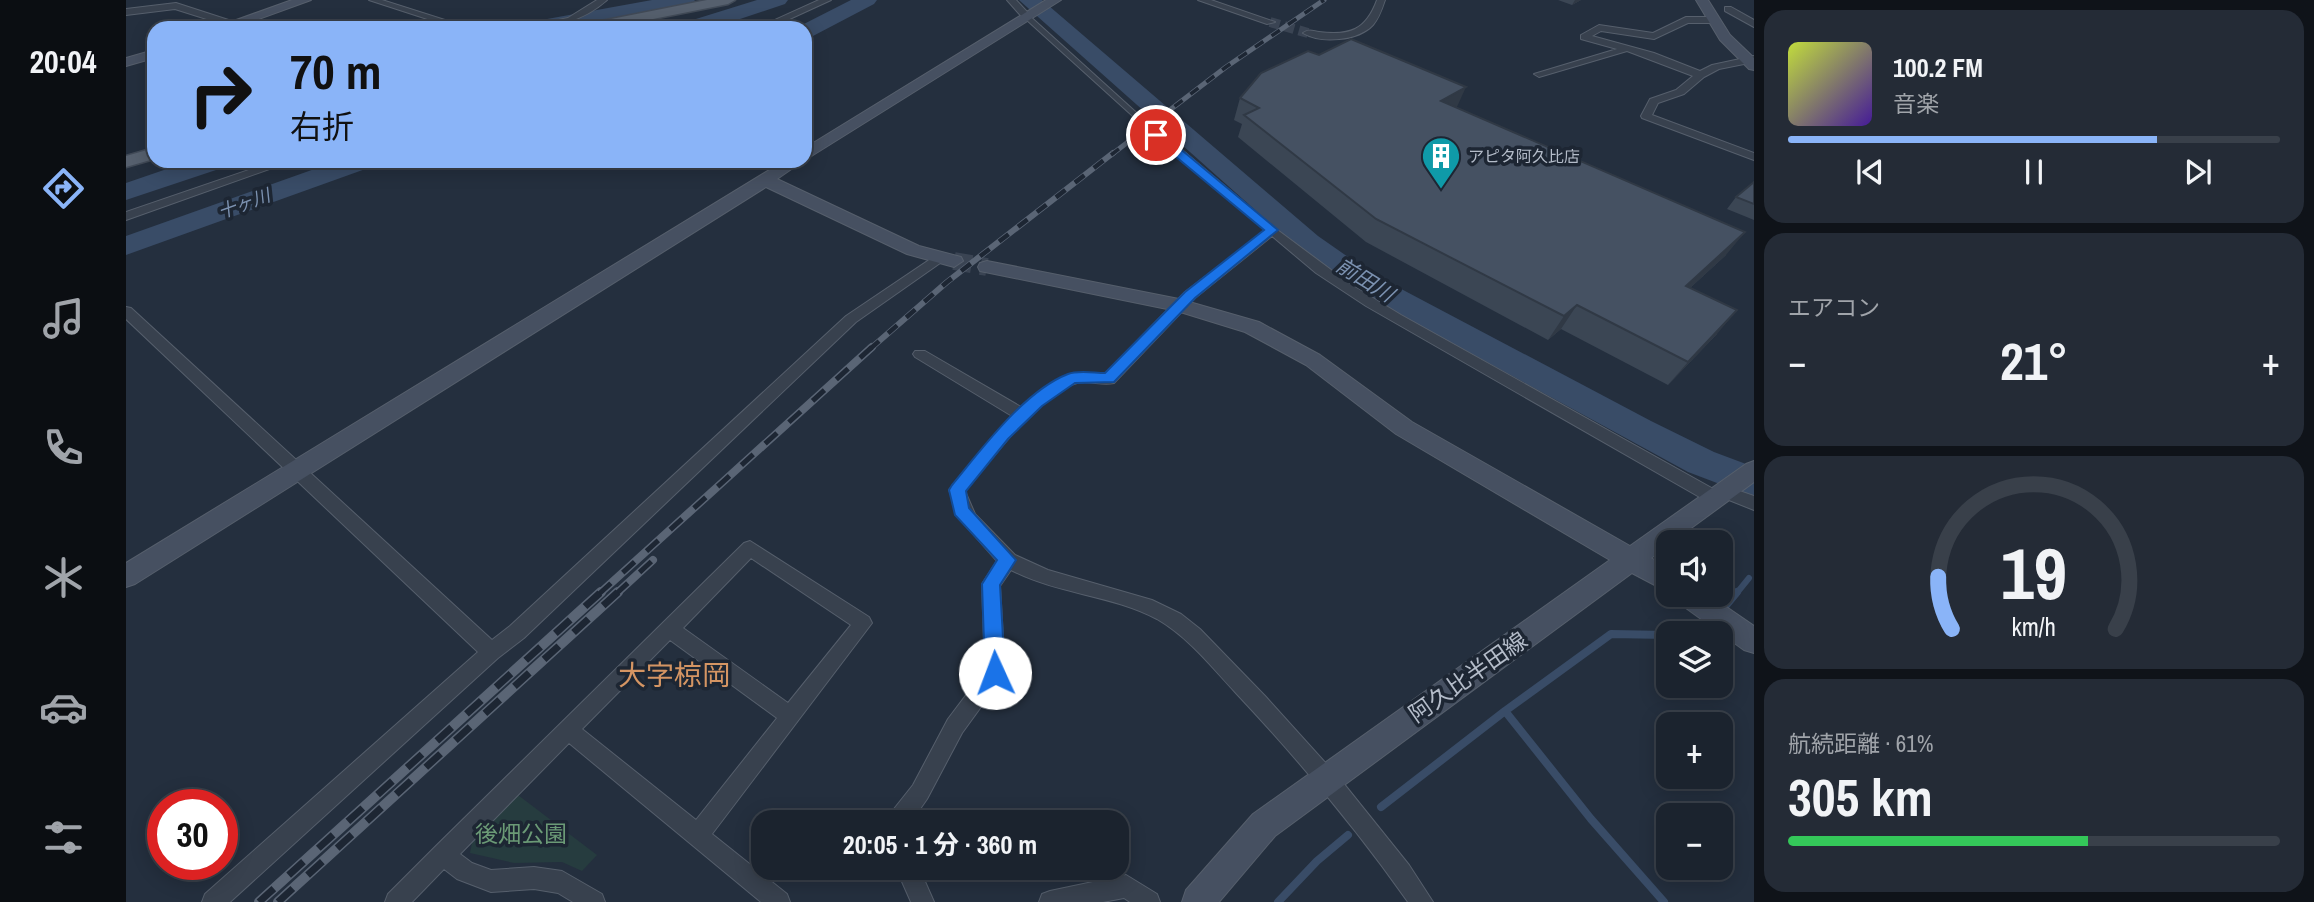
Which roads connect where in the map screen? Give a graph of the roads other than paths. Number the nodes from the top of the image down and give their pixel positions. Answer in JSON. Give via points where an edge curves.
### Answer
{"nodes":[{"id":1,"x":305,"y":0,"type":"edge"},
{"id":2,"x":324,"y":0,"type":"edge"},
{"id":3,"x":373,"y":0,"type":"edge"},
{"id":4,"x":603,"y":0,"type":"edge"},
{"id":5,"x":728,"y":0,"type":"edge"},
{"id":6,"x":827,"y":0,"type":"edge"},
{"id":7,"x":1011,"y":0,"type":"edge"},
{"id":8,"x":1202,"y":0,"type":"edge"},
{"id":9,"x":1381,"y":0,"type":"edge"},
{"id":10,"x":1702,"y":0,"type":"edge"},
{"id":11,"x":1051,"y":2,"type":"edge"},
{"id":12,"x":1728,"y":9,"type":"dead end"},
{"id":13,"x":126,"y":12,"type":"edge"},
{"id":14,"x":1028,"y":15,"type":"junction"},
{"id":15,"x":1712,"y":20,"type":"junction"},
{"id":16,"x":220,"y":21,"type":"edge"},
{"id":17,"x":252,"y":21,"type":"edge"},
{"id":18,"x":256,"y":21,"type":"edge"},
{"id":19,"x":442,"y":21,"type":"edge"},
{"id":20,"x":565,"y":21,"type":"edge"},
{"id":21,"x":622,"y":21,"type":"edge"},
{"id":22,"x":781,"y":21,"type":"edge"},
{"id":23,"x":1270,"y":22,"type":"tunnel mouth"},
{"id":24,"x":1754,"y":24,"type":"edge"},
{"id":25,"x":1308,"y":33,"type":"tunnel mouth"},
{"id":26,"x":147,"y":49,"type":"edge"},
{"id":27,"x":1623,"y":50,"type":"junction"},
{"id":28,"x":126,"y":55,"type":"edge"},
{"id":29,"x":147,"y":56,"type":"edge"},
{"id":30,"x":126,"y":62,"type":"edge"},
{"id":31,"x":1752,"y":62,"type":"edge"},
{"id":32,"x":1539,"y":74,"type":"dead end"},
{"id":33,"x":1700,"y":75,"type":"junction"},
{"id":34,"x":1143,"y":122,"type":"dead end"},
{"id":35,"x":1156,"y":135,"type":"dead end"},
{"id":36,"x":812,"y":151,"type":"edge"},
{"id":37,"x":147,"y":155,"type":"edge"},
{"id":38,"x":1754,"y":158,"type":"edge"},
{"id":39,"x":126,"y":162,"type":"edge"},
{"id":40,"x":266,"y":168,"type":"edge"},
{"id":41,"x":784,"y":168,"type":"edge"},
{"id":42,"x":765,"y":180,"type":"junction"},
{"id":43,"x":126,"y":216,"type":"edge"},
{"id":44,"x":1272,"y":230,"type":"junction"},
{"id":45,"x":946,"y":260,"type":"joint"},
{"id":46,"x":987,"y":267,"type":"tunnel mouth"},
{"id":47,"x":1179,"y":305,"type":"junction"},
{"id":48,"x":126,"y":311,"type":"edge"},
{"id":49,"x":920,"y":354,"type":"dead end"},
{"id":50,"x":1023,"y":415,"type":"junction"},
{"id":51,"x":297,"y":470,"type":"junction"},
{"id":52,"x":1754,"y":470,"type":"edge"},
{"id":53,"x":1723,"y":493,"type":"junction"},
{"id":54,"x":1754,"y":503,"type":"edge"},
{"id":55,"x":1008,"y":560,"type":"junction"},
{"id":56,"x":1633,"y":560,"type":"junction"},
{"id":57,"x":1656,"y":574,"type":"edge"},
{"id":58,"x":126,"y":576,"type":"edge"},
{"id":59,"x":1705,"y":607,"type":"edge"},
{"id":60,"x":670,"y":629,"type":"junction"},
{"id":61,"x":1754,"y":641,"type":"edge"},
{"id":62,"x":491,"y":652,"type":"junction"},
{"id":63,"x":790,"y":716,"type":"junction"},
{"id":64,"x":569,"y":731,"type":"junction"},
{"id":65,"x":1324,"y":780,"type":"junction"},
{"id":66,"x":907,"y":810,"type":"edge"},
{"id":67,"x":697,"y":836,"type":"junction"},
{"id":68,"x":443,"y":855,"type":"junction"},
{"id":69,"x":913,"y":880,"type":"edge"},
{"id":70,"x":213,"y":902,"type":"edge"},
{"id":71,"x":396,"y":902,"type":"edge"},
{"id":72,"x":594,"y":902,"type":"edge"},
{"id":73,"x":779,"y":902,"type":"edge"},
{"id":74,"x":923,"y":902,"type":"edge"},
{"id":75,"x":1050,"y":902,"type":"edge"},
{"id":76,"x":1149,"y":902,"type":"edge"},
{"id":77,"x":1198,"y":902,"type":"edge"},
{"id":78,"x":1422,"y":902,"type":"edge"}],
"edges":[{"from":1,"to":17,"type":"street"},
{"from":2,"to":18,"type":"street"},
{"from":3,"to":19,"type":"street"},
{"from":4,"to":20,"type":"street"},
{"from":5,"to":21,"type":"main road"},
{"from":6,"to":22,"type":"street"},
{"from":7,"to":14,"type":"street"},
{"from":8,"to":23,"type":"street"},
{"from":9,"to":25,"type":"street","via":[[1371,23],[1360,31],[1334,36]]},
{"from":10,"to":15,"type":"street"},
{"from":11,"to":14,"type":"street"},
{"from":12,"to":24,"type":"street"},
{"from":13,"to":16,"type":"street","via":[[176,6]]},
{"from":14,"to":34,"type":"lane"},
{"from":14,"to":36,"type":"street"},
{"from":15,"to":27,"type":"street","via":[[1686,20],[1654,36],[1599,28],[1584,37]]},
{"from":15,"to":31,"type":"street"},
{"from":26,"to":28,"type":"street"},
{"from":27,"to":32,"type":"street"},
{"from":27,"to":33,"type":"street","via":[[1651,55]]},
{"from":29,"to":30,"type":"main road"},
{"from":31,"to":33,"type":"street","via":[[1716,67]]},
{"from":33,"to":38,"type":"street","via":[[1679,92],[1654,101],[1646,116]]},
{"from":35,"to":44,"type":"lane"},
{"from":37,"to":39,"type":"main road"},
{"from":40,"to":43,"type":"street"},
{"from":41,"to":42,"type":"street"},
{"from":42,"to":45,"type":"street","via":[[880,236]]},
{"from":42,"to":51,"type":"street"},
{"from":44,"to":47,"type":"street"},
{"from":44,"to":53,"type":"street","via":[[1376,309]]},
{"from":45,"to":62,"type":"street","via":[[851,319]]},
{"from":46,"to":47,"type":"street"},
{"from":47,"to":50,"type":"street","via":[[1109,379],[1072,378]]},
{"from":47,"to":56,"type":"street","via":[[1252,327],[1286,343],[1404,428]]},
{"from":48,"to":51,"type":"street"},
{"from":49,"to":50,"type":"street"},
{"from":50,"to":55,"type":"street","via":[[957,490],[961,511]]},
{"from":51,"to":58,"type":"street"},
{"from":51,"to":62,"type":"street"},
{"from":52,"to":53,"type":"street","name":"阿久比半田線"},
{"from":53,"to":54,"type":"street"},
{"from":53,"to":56,"type":"street","name":"阿久比半田線"},
{"from":55,"to":65,"type":"street","via":[[1166,614],[1258,702]]},
{"from":55,"to":66,"type":"street","via":[[991,584],[995,673],[955,726]]},
{"from":56,"to":57,"type":"street"},
{"from":56,"to":65,"type":"street","name":"阿久比半田線"},
{"from":59,"to":61,"type":"street"},
{"from":60,"to":63,"type":"street"},
{"from":60,"to":63,"type":"street","via":[[750,548],[863,623]]},
{"from":60,"to":64,"type":"street"},
{"from":62,"to":70,"type":"street"},
{"from":63,"to":67,"type":"street"},
{"from":64,"to":67,"type":"street"},
{"from":64,"to":68,"type":"street"},
{"from":65,"to":77,"type":"street","name":"阿久比半田線","via":[[1265,825]]},
{"from":65,"to":78,"type":"street"},
{"from":67,"to":73,"type":"street"},
{"from":68,"to":71,"type":"street"},
{"from":68,"to":72,"type":"street","via":[[465,871],[491,881],[534,878],[562,883]]},
{"from":69,"to":74,"type":"street"},
{"from":75,"to":76,"type":"street","via":[[1126,886]]}]}
